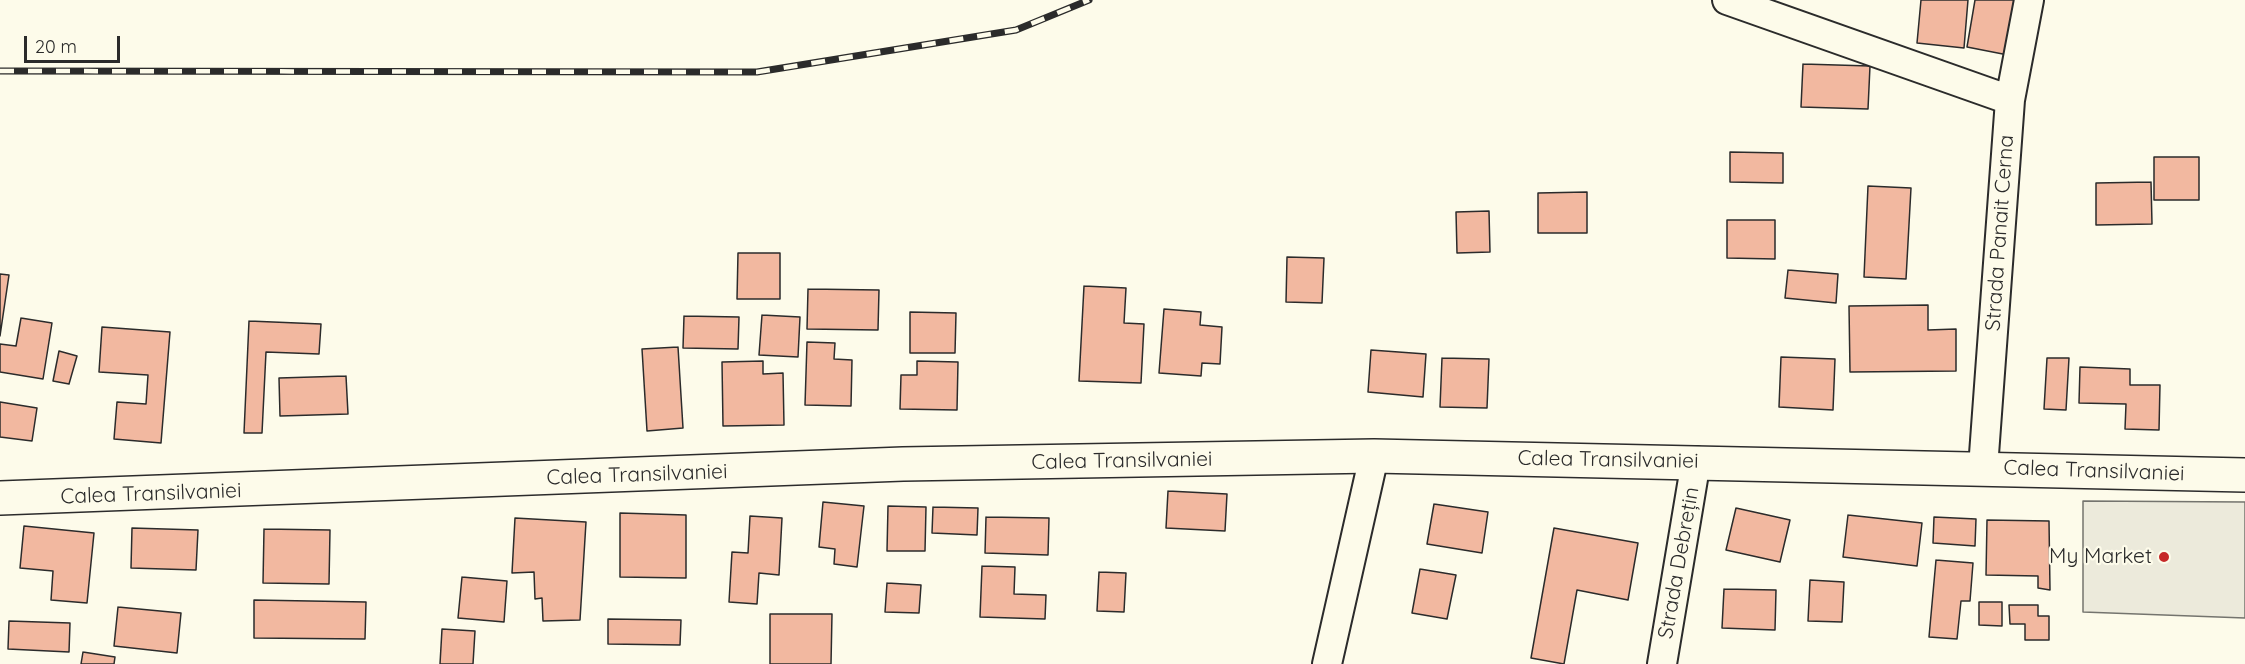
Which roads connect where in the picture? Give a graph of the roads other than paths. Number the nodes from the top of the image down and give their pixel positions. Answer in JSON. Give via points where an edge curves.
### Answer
{"nodes":[{"id":1,"x":1727,"y":0,"type":"edge"},
{"id":2,"x":2029,"y":0,"type":"edge"},
{"id":3,"x":2010,"y":100,"type":"junction"},
{"id":4,"x":1374,"y":456,"type":"junction"},
{"id":5,"x":1696,"y":461,"type":"junction"},
{"id":6,"x":1983,"y":468,"type":"junction"},
{"id":7,"x":2245,"y":476,"type":"edge"},
{"id":8,"x":0,"y":498,"type":"edge"},
{"id":9,"x":1327,"y":664,"type":"edge"},
{"id":10,"x":1662,"y":664,"type":"edge"}],
"edges":[{"from":1,"to":3,"type":"street"},
{"from":2,"to":3,"type":"street","name":"Strada Panait Cerna"},
{"from":3,"to":6,"type":"street","name":"Strada Panait Cerna"},
{"from":4,"to":5,"type":"highway","name":"Calea Transilvaniei"},
{"from":4,"to":8,"type":"highway","name":"Calea Transilvaniei","via":[[903,464]]},
{"from":4,"to":9,"type":"street"},
{"from":5,"to":6,"type":"highway","name":"Calea Transilvaniei"},
{"from":5,"to":10,"type":"street","name":"Strada Debrețin"},
{"from":6,"to":7,"type":"highway","name":"Calea Transilvaniei"}]}
